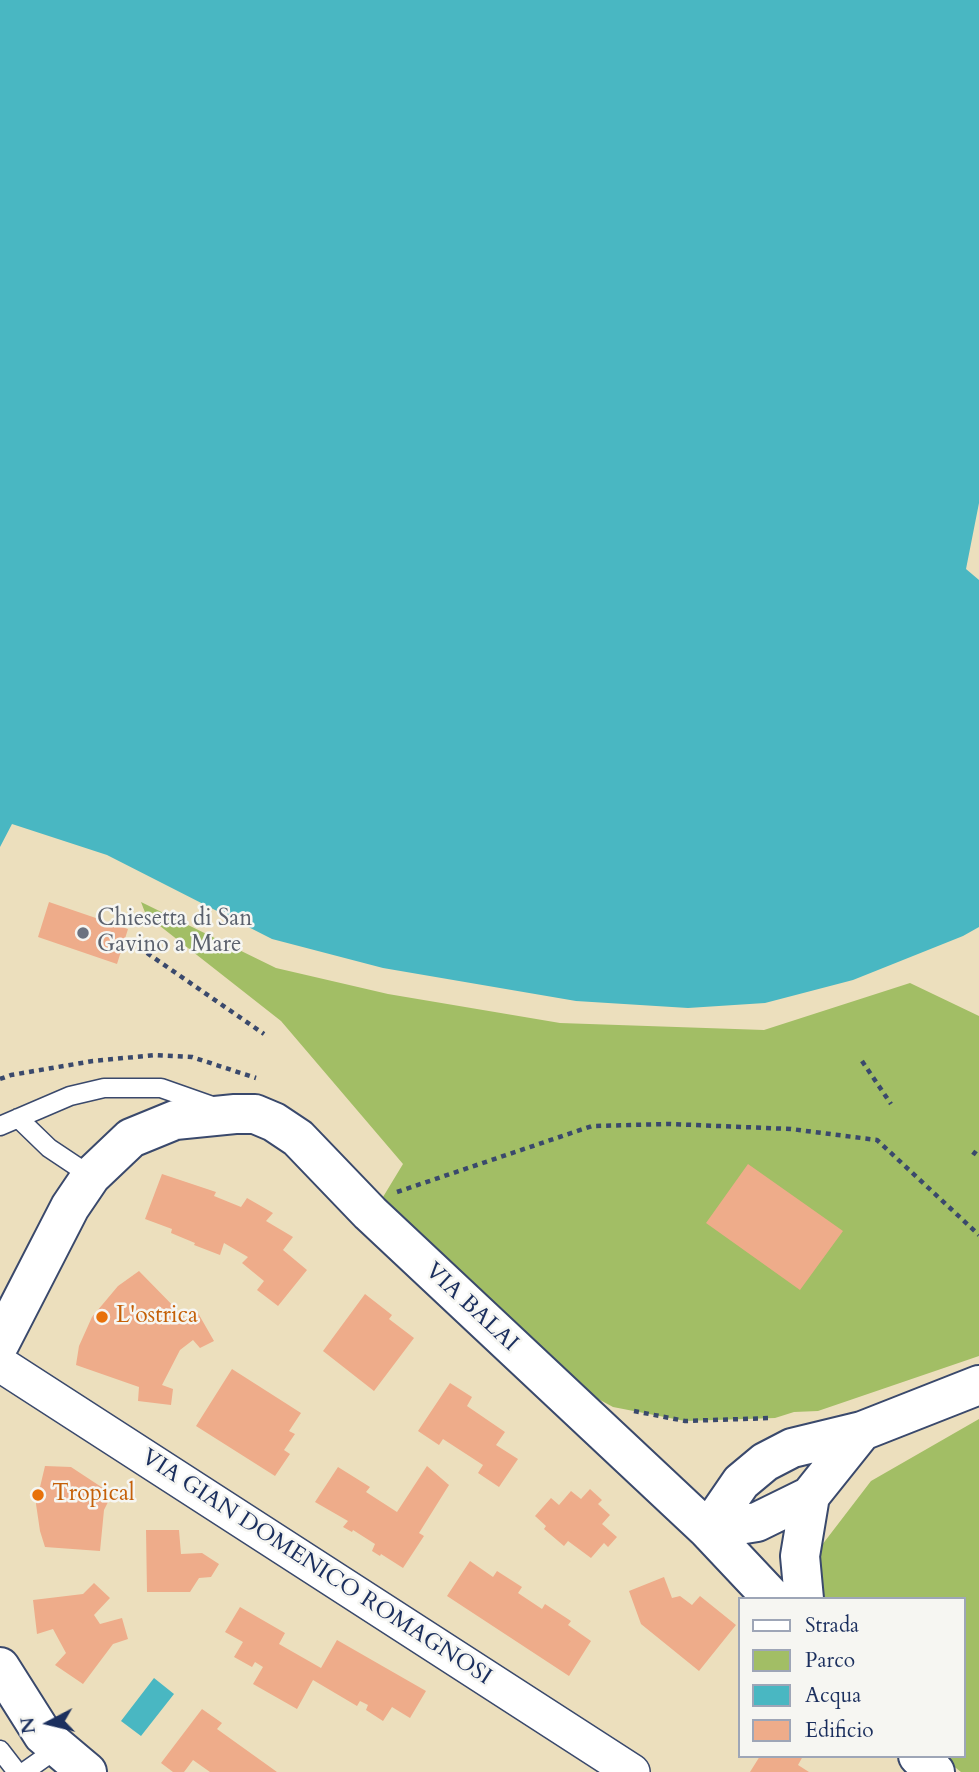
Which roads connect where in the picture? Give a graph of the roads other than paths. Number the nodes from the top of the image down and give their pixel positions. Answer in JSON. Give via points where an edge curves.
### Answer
{"nodes":[{"id":1,"x":235,"y":1114,"type":"junction"},
{"id":2,"x":18,"y":1118,"type":"junction"},
{"id":3,"x":0,"y":1126,"type":"edge"},
{"id":4,"x":91,"y":1176,"type":"junction"},
{"id":5,"x":1,"y":1342,"type":"edge"},
{"id":6,"x":979,"y":1385,"type":"edge"},
{"id":7,"x":862,"y":1431,"type":"junction"},
{"id":8,"x":810,"y":1496,"type":"junction"},
{"id":9,"x":708,"y":1530,"type":"junction"},
{"id":10,"x":771,"y":1597,"type":"edge"},
{"id":11,"x":804,"y":1597,"type":"edge"},
{"id":12,"x":0,"y":1667,"type":"edge"},
{"id":13,"x":58,"y":1748,"type":"junction"},
{"id":14,"x":0,"y":1750,"type":"edge"},
{"id":15,"x":920,"y":1758,"type":"edge"},
{"id":16,"x":17,"y":1772,"type":"edge"},
{"id":17,"x":24,"y":1772,"type":"edge"},
{"id":18,"x":87,"y":1772,"type":"edge"},
{"id":19,"x":632,"y":1772,"type":"edge"},
{"id":20,"x":935,"y":1772,"type":"edge"}],
"edges":[{"from":1,"to":2,"type":"lane","via":[[160,1088],[104,1088],[70,1096]]},
{"from":1,"to":4,"type":"street","name":"VIA BALAI","via":[[175,1120],[131,1138]]},
{"from":1,"to":9,"type":"street","name":"VIA BALAI","via":[[255,1114],[298,1138],[370,1213]]},
{"from":2,"to":3,"type":"lane"},
{"from":2,"to":4,"type":"lane","via":[[49,1149]]},
{"from":4,"to":5,"type":"street","via":[[70,1207]]},
{"from":5,"to":19,"type":"street","name":"VIA GIAN DOMENICO ROMAGNOSI"},
{"from":6,"to":7,"type":"street"},
{"from":7,"to":8,"type":"street"},
{"from":7,"to":9,"type":"street","via":[[792,1448],[765,1462],[741,1482]]},
{"from":8,"to":9,"type":"street","via":[[757,1522]]},
{"from":8,"to":11,"type":"street","via":[[800,1556]]},
{"from":9,"to":10,"type":"street","name":"VIA BALAI"},
{"from":12,"to":13,"type":"street","via":[[43,1735]]},
{"from":13,"to":17,"type":"lane"},
{"from":13,"to":18,"type":"street"},
{"from":14,"to":16,"type":"lane"},
{"from":15,"to":20,"type":"street"}]}
